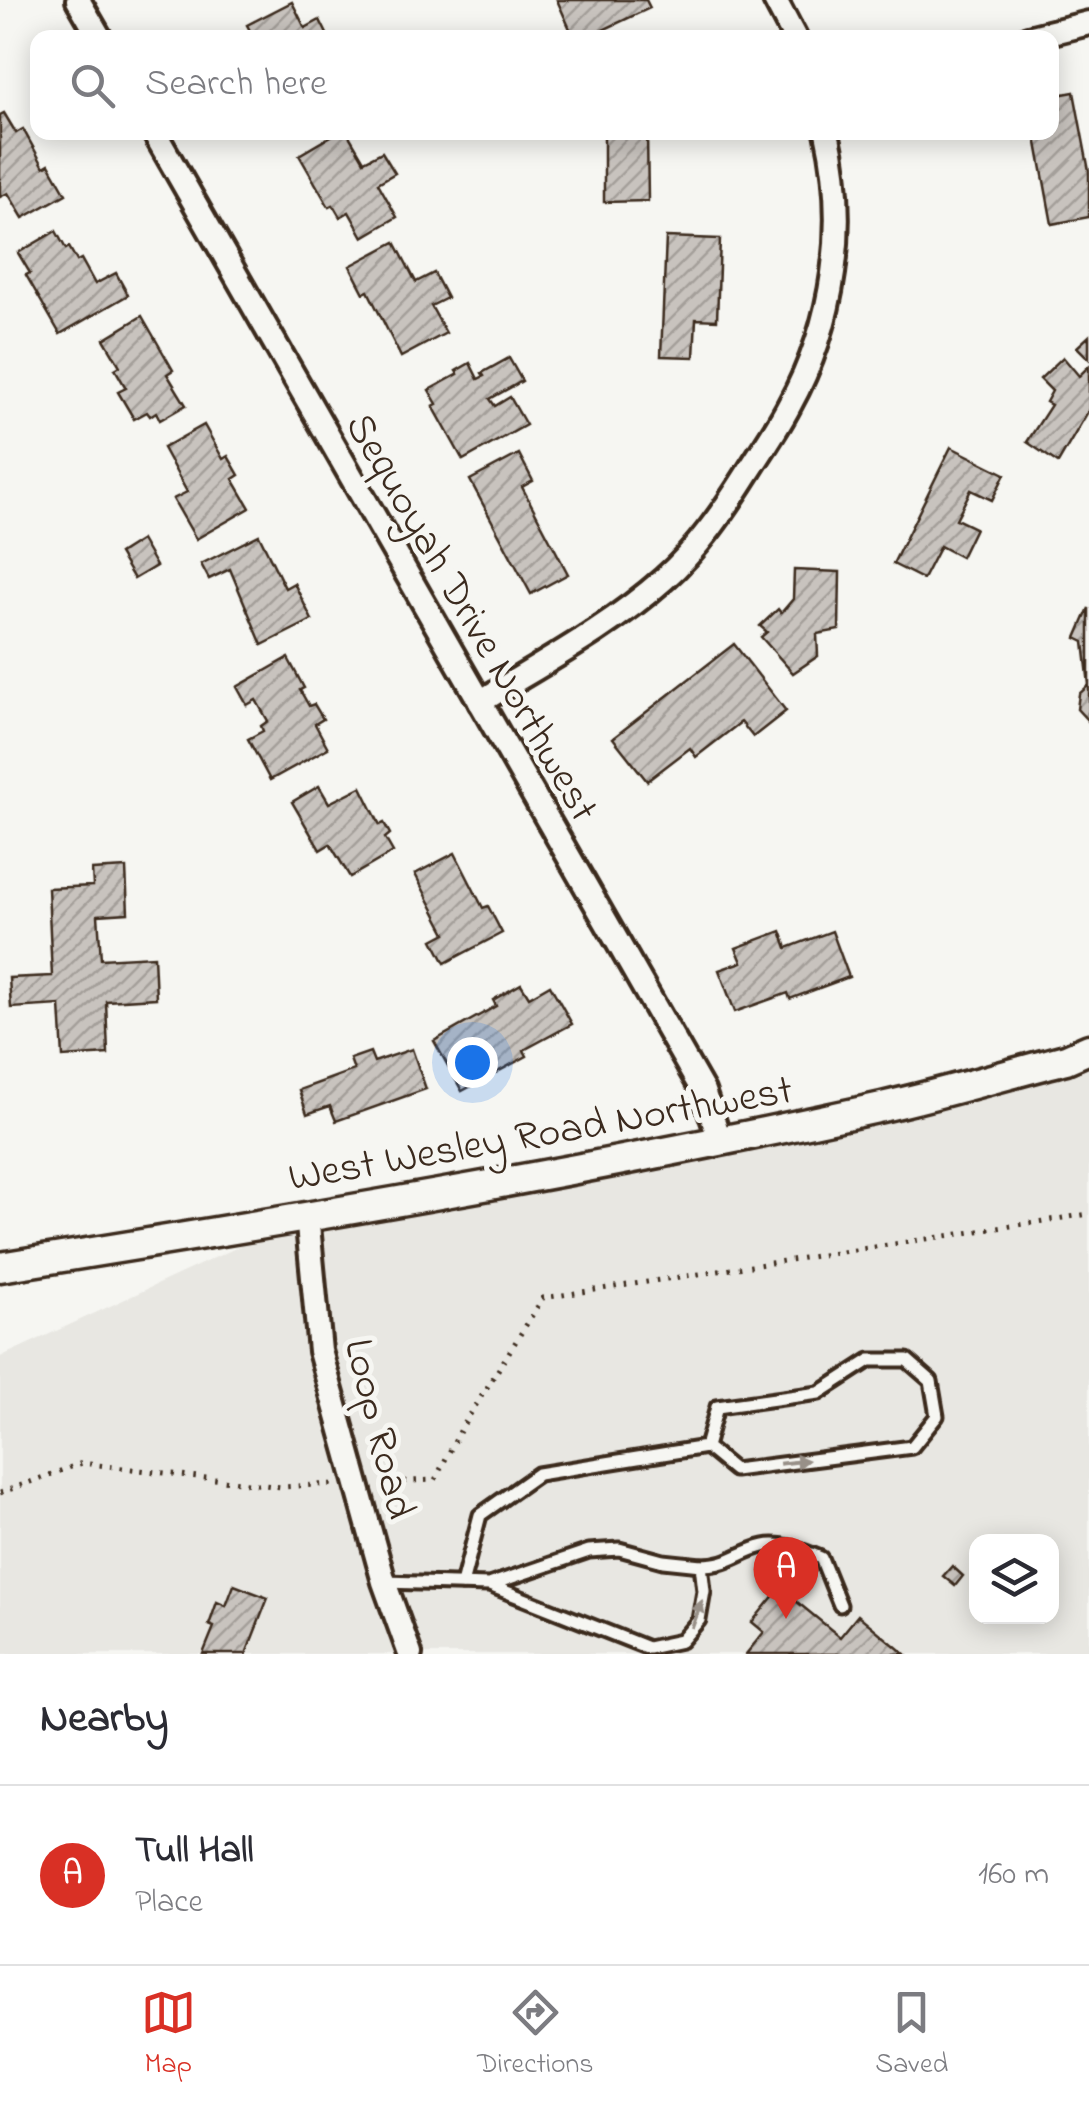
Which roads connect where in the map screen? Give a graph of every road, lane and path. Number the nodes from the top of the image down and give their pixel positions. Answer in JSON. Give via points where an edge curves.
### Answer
{"nodes":[{"id":1,"x":78,"y":0,"type":"edge"},
{"id":2,"x":776,"y":0,"type":"edge"},
{"id":3,"x":1089,"y":23,"type":"edge"},
{"id":4,"x":95,"y":30,"type":"edge"},
{"id":5,"x":791,"y":30,"type":"edge"},
{"id":6,"x":1059,"y":30,"type":"edge"},
{"id":7,"x":159,"y":140,"type":"edge"},
{"id":8,"x":829,"y":140,"type":"edge"},
{"id":9,"x":480,"y":702,"type":"junction"},
{"id":10,"x":1089,"y":1049,"type":"edge"},
{"id":11,"x":720,"y":1140,"type":"junction"},
{"id":12,"x":1089,"y":1214,"type":"edge"},
{"id":13,"x":308,"y":1215,"type":"junction"},
{"id":14,"x":0,"y":1267,"type":"edge"},
{"id":15,"x":706,"y":1447,"type":"junction"},
{"id":16,"x":356,"y":1483,"type":"junction"},
{"id":17,"x":0,"y":1493,"type":"edge"},
{"id":18,"x":701,"y":1565,"type":"junction"},
{"id":19,"x":384,"y":1582,"type":"junction"},
{"id":20,"x":462,"y":1584,"type":"junction"},
{"id":21,"x":489,"y":1585,"type":"junction"},
{"id":22,"x":840,"y":1605,"type":"dead end"},
{"id":23,"x":410,"y":1654,"type":"edge"}],
"edges":[{"from":1,"to":4,"type":"street"},
{"from":2,"to":5,"type":"street"},
{"from":3,"to":6,"type":"street"},
{"from":7,"to":9,"type":"street","name":"Sequoyah Drive Northwest"},
{"from":8,"to":9,"type":"street","via":[[838,207],[832,276],[821,330],[789,406],[721,514],[666,577],[607,625]]},
{"from":9,"to":11,"type":"street","name":"Sequoyah Drive Northwest","via":[[704,1091]]},
{"from":10,"to":11,"type":"street","name":"West Wesley Road Northwest","via":[[886,1106]]},
{"from":11,"to":13,"type":"street","name":"West Wesley Road Northwest"},
{"from":12,"to":16,"type":"path","via":[[543,1298],[435,1480]]},
{"from":13,"to":14,"type":"street","name":"West Wesley Road Northwest"},
{"from":13,"to":16,"type":"street","name":"Loop Road","via":[[320,1351]]},
{"from":15,"to":15,"type":"lane","one_way":true,"via":[[734,1470],[912,1447],[938,1416],[931,1381],[906,1360],[870,1360],[819,1393],[717,1408]]},
{"from":15,"to":20,"type":"lane","via":[[538,1474],[480,1515]]},
{"from":16,"to":17,"type":"path","via":[[281,1486],[82,1463]]},
{"from":16,"to":19,"type":"street","name":"Loop Road"},
{"from":18,"to":21,"type":"lane","via":[[619,1549],[589,1551]]},
{"from":21,"to":18,"type":"lane","one_way":true,"via":[[648,1648],[681,1641],[698,1620]]},
{"from":18,"to":22,"type":"lane","via":[[723,1565],[768,1545],[802,1550],[821,1558]]},
{"from":19,"to":20,"type":"lane"},
{"from":19,"to":23,"type":"street","name":"Loop Road"},
{"from":20,"to":21,"type":"lane"}]}
